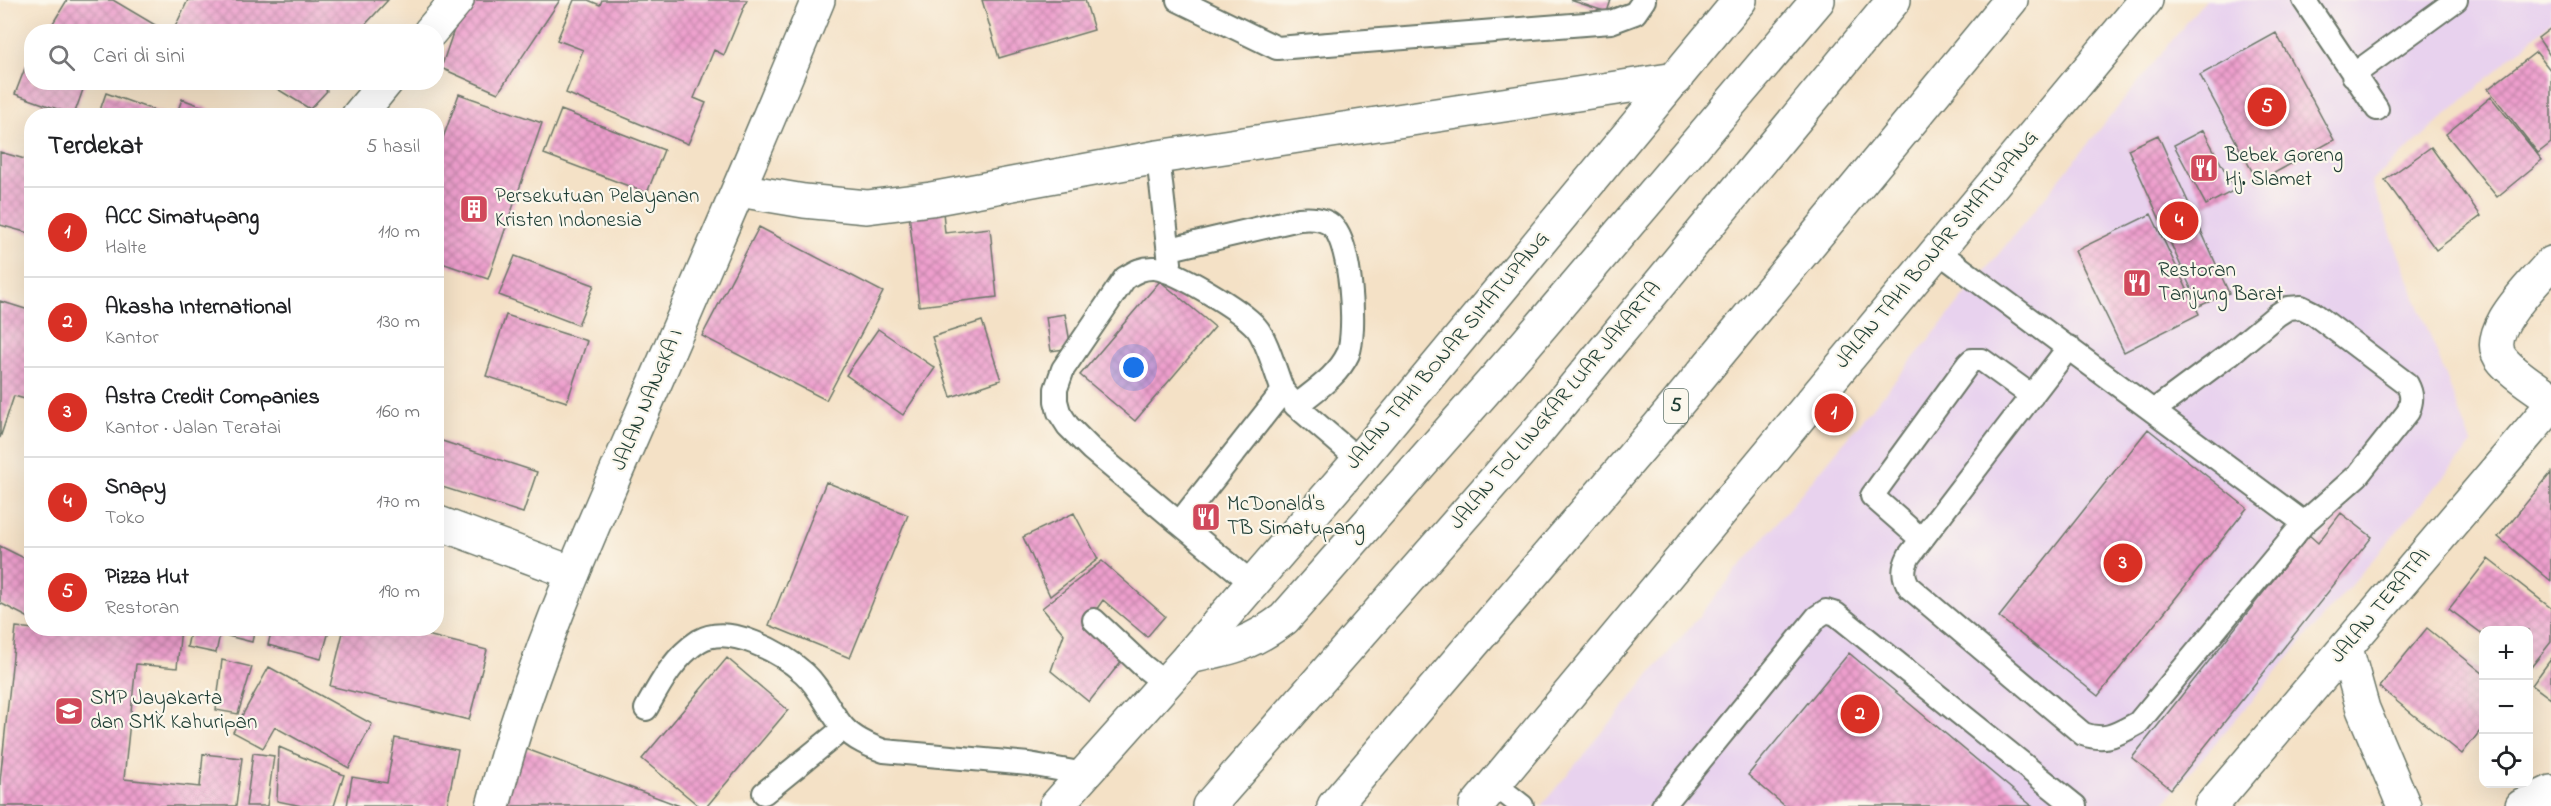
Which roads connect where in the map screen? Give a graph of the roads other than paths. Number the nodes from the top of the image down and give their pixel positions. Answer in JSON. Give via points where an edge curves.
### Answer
{"nodes":[{"id":1,"x":457,"y":0,"type":"edge"},
{"id":2,"x":818,"y":0,"type":"edge"},
{"id":3,"x":1178,"y":0,"type":"edge"},
{"id":4,"x":1644,"y":0,"type":"edge"},
{"id":5,"x":1740,"y":0,"type":"edge"},
{"id":6,"x":1818,"y":0,"type":"edge"},
{"id":7,"x":1894,"y":0,"type":"edge"},
{"id":8,"x":2011,"y":0,"type":"edge"},
{"id":9,"x":2146,"y":0,"type":"edge"},
{"id":10,"x":2304,"y":0,"type":"edge"},
{"id":11,"x":2457,"y":0,"type":"edge"},
{"id":12,"x":437,"y":24,"type":"edge"},
{"id":13,"x":2353,"y":75,"type":"junction"},
{"id":14,"x":1676,"y":79,"type":"junction"},
{"id":15,"x":379,"y":90,"type":"edge"},
{"id":16,"x":365,"y":108,"type":"edge"},
{"id":17,"x":2377,"y":109,"type":"dead end"},
{"id":18,"x":1158,"y":157,"type":"junction"},
{"id":19,"x":739,"y":190,"type":"junction"},
{"id":20,"x":1170,"y":249,"type":"junction"},
{"id":21,"x":1936,"y":250,"type":"junction"},
{"id":22,"x":2551,"y":264,"type":"edge"},
{"id":23,"x":1171,"y":272,"type":"junction"},
{"id":24,"x":2069,"y":347,"type":"junction"},
{"id":25,"x":2032,"y":396,"type":"junction"},
{"id":26,"x":1289,"y":399,"type":"junction"},
{"id":27,"x":2551,"y":399,"type":"edge"},
{"id":28,"x":2551,"y":406,"type":"edge"},
{"id":29,"x":2153,"y":411,"type":"junction"},
{"id":30,"x":1359,"y":460,"type":"junction"},
{"id":31,"x":1179,"y":523,"type":"junction"},
{"id":32,"x":2304,"y":523,"type":"junction"},
{"id":33,"x":444,"y":525,"type":"edge"},
{"id":34,"x":1921,"y":539,"type":"junction"},
{"id":35,"x":573,"y":573,"type":"junction"},
{"id":36,"x":1252,"y":583,"type":"junction"},
{"id":37,"x":1094,"y":620,"type":"dead end"},
{"id":38,"x":2346,"y":648,"type":"junction"},
{"id":39,"x":1189,"y":657,"type":"junction"},
{"id":40,"x":1166,"y":684,"type":"junction"},
{"id":41,"x":646,"y":709,"type":"dead end"},
{"id":42,"x":844,"y":728,"type":"junction"},
{"id":43,"x":1085,"y":774,"type":"junction"},
{"id":44,"x":2551,"y":792,"type":"edge"},
{"id":45,"x":764,"y":793,"type":"dead end"},
{"id":46,"x":1485,"y":795,"type":"edge"},
{"id":47,"x":493,"y":806,"type":"edge"},
{"id":48,"x":1056,"y":806,"type":"edge"},
{"id":49,"x":1209,"y":806,"type":"edge"},
{"id":50,"x":1334,"y":806,"type":"edge"},
{"id":51,"x":1522,"y":806,"type":"edge"},
{"id":52,"x":1663,"y":806,"type":"edge"},
{"id":53,"x":2075,"y":806,"type":"edge"},
{"id":54,"x":2211,"y":806,"type":"edge"},
{"id":55,"x":2404,"y":806,"type":"edge"},
{"id":56,"x":2522,"y":806,"type":"edge"}],
"edges":[{"from":1,"to":12,"type":"main road"},
{"from":2,"to":19,"type":"main road","name":"JALAN NANGKA I"},
{"from":3,"to":4,"type":"lane","via":[[1276,48],[1611,22],[1635,13]]},
{"from":5,"to":14,"type":"main road","name":"JALAN TAHI BONAR SIMATUPANG"},
{"from":6,"to":39,"type":"main road","via":[[1518,354],[1284,619],[1260,637],[1239,646]]},
{"from":7,"to":49,"type":"main road","name":"JALAN TOL LINGKAR LUAR JAKARTA","via":[[1538,431]]},
{"from":8,"to":50,"type":"main road","number":"5","via":[[1658,427]]},
{"from":9,"to":21,"type":"main road","name":"JALAN TAHI BONAR SIMATUPANG"},
{"from":10,"to":13,"type":"lane"},
{"from":11,"to":13,"type":"lane"},
{"from":13,"to":17,"type":"lane"},
{"from":14,"to":18,"type":"main road"},
{"from":14,"to":30,"type":"main road","name":"JALAN TAHI BONAR SIMATUPANG"},
{"from":15,"to":16,"type":"main road"},
{"from":18,"to":19,"type":"main road","via":[[867,207]]},
{"from":18,"to":20,"type":"lane"},
{"from":19,"to":35,"type":"main road","name":"JALAN NANGKA I"},
{"from":20,"to":23,"type":"lane"},
{"from":20,"to":26,"type":"lane","via":[[1299,219],[1315,218],[1333,227],[1344,249],[1353,321],[1348,352],[1331,377]]},
{"from":21,"to":24,"type":"lane"},
{"from":21,"to":46,"type":"main road","name":"JALAN TAHI BONAR SIMATUPANG"},
{"from":22,"to":27,"type":"main road","via":[[2501,323],[2496,343],[2501,360]]},
{"from":23,"to":26,"type":"lane","via":[[1257,328]]},
{"from":23,"to":31,"type":"lane","via":[[1139,269],[1125,278],[1064,369],[1056,401],[1068,426],[1091,449]]},
{"from":24,"to":25,"type":"lane"},
{"from":24,"to":29,"type":"lane"},
{"from":25,"to":34,"type":"lane"},
{"from":25,"to":34,"type":"lane","via":[[1982,360],[1968,364],[1872,496]]},
{"from":26,"to":30,"type":"lane"},
{"from":26,"to":31,"type":"lane"},
{"from":28,"to":38,"type":"main road","name":"JALAN TERATAI"},
{"from":29,"to":32,"type":"lane"},
{"from":29,"to":32,"type":"lane","via":[[2288,308],[2301,307],[2313,313],[2407,384],[2412,401],[2408,412],[2358,475]]},
{"from":30,"to":36,"type":"main road","name":"JALAN TAHI BONAR SIMATUPANG"},
{"from":31,"to":36,"type":"lane"},
{"from":32,"to":34,"type":"lane","via":[[2138,723],[2097,739],[2083,734],[1910,588],[1904,579],[1904,567]]},
{"from":33,"to":35,"type":"main road"},
{"from":35,"to":47,"type":"main road","name":"JALAN NANGKA I","via":[[510,741]]},
{"from":36,"to":39,"type":"main road","name":"JALAN TAHI BONAR SIMATUPANG"},
{"from":37,"to":40,"type":"lane"},
{"from":38,"to":54,"type":"main road","name":"JALAN TERATAI"},
{"from":38,"to":55,"type":"main road","via":[[2363,709]]},
{"from":39,"to":40,"type":"main road","name":"JALAN TAHI BONAR SIMATUPANG"},
{"from":40,"to":43,"type":"main road","name":"JALAN TAHI BONAR SIMATUPANG"},
{"from":41,"to":42,"type":"lane","via":[[681,656],[701,640],[724,636],[752,640],[805,673]]},
{"from":42,"to":43,"type":"lane","via":[[863,743],[884,751],[1029,764]]},
{"from":42,"to":45,"type":"lane"},
{"from":43,"to":48,"type":"main road","name":"JALAN TAHI BONAR SIMATUPANG"},
{"from":44,"to":56,"type":"main road"},
{"from":46,"to":51,"type":"lane"},
{"from":52,"to":53,"type":"lane","via":[[1817,617],[1827,611],[1836,614]]}]}
